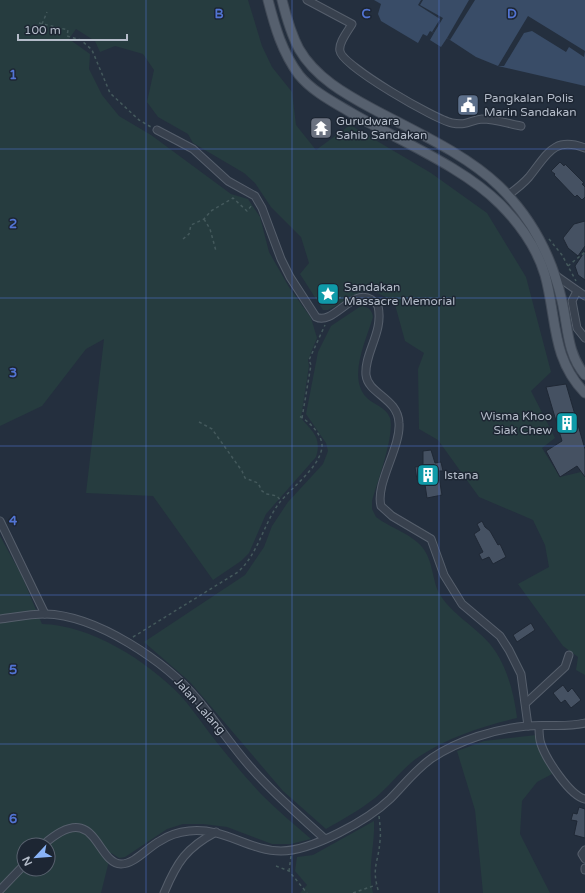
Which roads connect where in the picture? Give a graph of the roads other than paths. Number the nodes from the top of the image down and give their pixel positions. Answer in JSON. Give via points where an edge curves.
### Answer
{"nodes":[{"id":1,"x":268,"y":0,"type":"edge"},
{"id":2,"x":282,"y":0,"type":"edge"},
{"id":3,"x":307,"y":0,"type":"edge"},
{"id":4,"x":521,"y":126,"type":"dead end"},
{"id":5,"x":157,"y":130,"type":"road end"},
{"id":6,"x":585,"y":148,"type":"edge"},
{"id":7,"x":508,"y":196,"type":"junction"},
{"id":8,"x":555,"y":275,"type":"junction"},
{"id":9,"x":581,"y":293,"type":"edge"},
{"id":10,"x":585,"y":338,"type":"edge"},
{"id":11,"x":585,"y":375,"type":"edge"},
{"id":12,"x":585,"y":393,"type":"edge"},
{"id":13,"x":0,"y":521,"type":"edge"},
{"id":14,"x":45,"y":614,"type":"junction"},
{"id":15,"x":0,"y":619,"type":"edge"},
{"id":16,"x":569,"y":655,"type":"dead end"},
{"id":17,"x":526,"y":703,"type":"junction"},
{"id":18,"x":585,"y":723,"type":"edge"},
{"id":19,"x":528,"y":726,"type":"junction"},
{"id":20,"x":539,"y":726,"type":"junction"},
{"id":21,"x":585,"y":800,"type":"edge"},
{"id":22,"x":216,"y":832,"type":"junction"},
{"id":23,"x":54,"y":837,"type":"edge"},
{"id":24,"x":325,"y":839,"type":"junction"},
{"id":25,"x":585,"y":850,"type":"edge"},
{"id":26,"x":585,"y":859,"type":"edge"},
{"id":27,"x":16,"y":873,"type":"edge"},
{"id":28,"x":0,"y":890,"type":"edge"},
{"id":29,"x":164,"y":893,"type":"edge"}],
"edges":[{"from":1,"to":12,"type":"main road","via":[[279,40],[300,76],[309,85],[356,116],[468,178],[511,215],[538,257],[547,287],[560,354],[572,377]]},
{"from":2,"to":7,"type":"main road","via":[[298,48],[322,76],[356,99],[473,164]]},
{"from":3,"to":4,"type":"street","via":[[352,24],[340,45],[342,56],[350,65],[398,96],[451,123],[464,125],[480,119]]},
{"from":5,"to":17,"type":"street","via":[[193,150],[228,181],[251,192],[256,198],[290,277],[316,317],[325,318],[359,298],[369,298],[378,306],[380,317],[366,375],[370,384],[394,406],[399,422],[380,503],[385,512],[431,539],[444,575],[462,604],[500,636],[509,650],[521,674]]},
{"from":6,"to":7,"type":"street","via":[[562,144],[552,148],[528,179]]},
{"from":7,"to":8,"type":"main road","via":[[538,236]]},
{"from":8,"to":9,"type":"street"},
{"from":8,"to":11,"type":"main road","via":[[572,352],[575,362]]},
{"from":9,"to":10,"type":"street","via":[[572,301],[577,328]]},
{"from":13,"to":14,"type":"street"},
{"from":14,"to":15,"type":"street","name":"Jalan Lalang"},
{"from":14,"to":24,"type":"street","name":"Jalan Lalang","via":[[71,617],[126,641],[170,672],[198,700],[252,769]]},
{"from":16,"to":17,"type":"street","via":[[565,667]]},
{"from":17,"to":19,"type":"street"},
{"from":18,"to":20,"type":"street","via":[[560,727]]},
{"from":19,"to":20,"type":"street"},
{"from":19,"to":24,"type":"street","via":[[481,736],[444,752],[417,770],[378,809]]},
{"from":20,"to":21,"type":"street","via":[[541,745],[563,781],[578,798]]},
{"from":22,"to":23,"type":"street","via":[[192,831],[173,835],[123,864],[112,861],[87,831],[69,828]]},
{"from":22,"to":24,"type":"street","via":[[270,850],[292,850]]},
{"from":22,"to":29,"type":"street","via":[[192,847],[178,866]]},
{"from":25,"to":26,"type":"street","via":[[582,854]]},
{"from":27,"to":28,"type":"street"}]}
